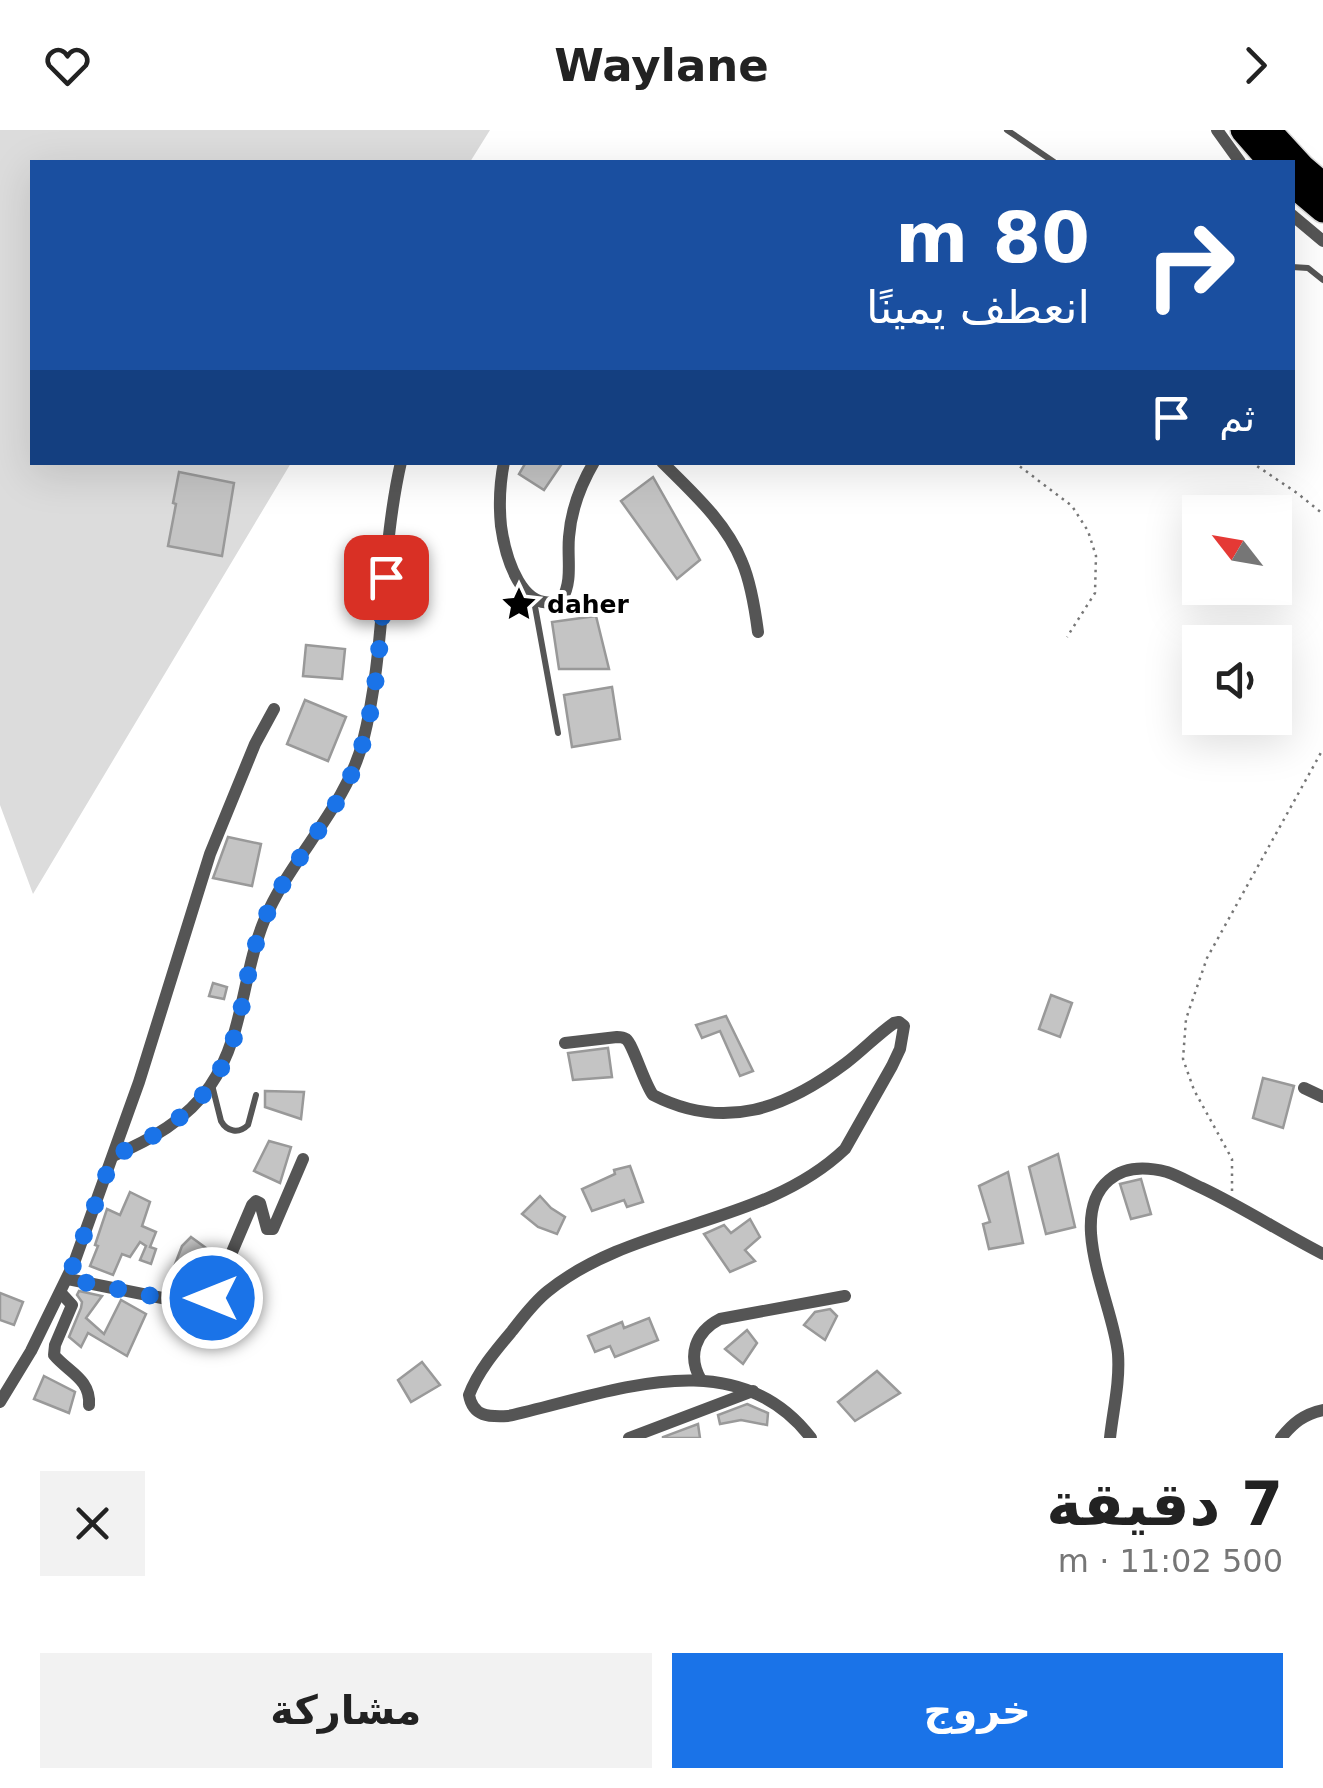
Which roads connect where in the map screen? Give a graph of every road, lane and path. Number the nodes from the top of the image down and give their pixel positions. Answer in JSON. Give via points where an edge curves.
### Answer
{"nodes":[{"id":1,"x":1007,"y":130,"type":"edge"},
{"id":2,"x":1218,"y":130,"type":"edge"},
{"id":3,"x":1243,"y":130,"type":"edge"},
{"id":4,"x":1268,"y":130,"type":"edge"},
{"id":5,"x":1051,"y":160,"type":"edge"},
{"id":6,"x":1239,"y":160,"type":"edge"},
{"id":7,"x":1269,"y":160,"type":"edge"},
{"id":8,"x":1323,"y":184,"type":"edge"},
{"id":9,"x":1295,"y":187,"type":"edge"},
{"id":10,"x":1323,"y":210,"type":"edge"},
{"id":11,"x":1295,"y":218,"type":"edge"},
{"id":12,"x":1323,"y":241,"type":"edge"},
{"id":13,"x":1295,"y":267,"type":"edge"},
{"id":14,"x":1323,"y":280,"type":"edge"},
{"id":15,"x":400,"y":465,"type":"edge"},
{"id":16,"x":504,"y":465,"type":"edge"},
{"id":17,"x":593,"y":465,"type":"edge"},
{"id":18,"x":665,"y":465,"type":"edge"},
{"id":19,"x":1018,"y":465,"type":"edge"},
{"id":20,"x":1255,"y":465,"type":"edge"},
{"id":21,"x":1323,"y":514,"type":"edge"},
{"id":22,"x":534,"y":600,"type":"junction"},
{"id":23,"x":758,"y":632,"type":"dead end"},
{"id":24,"x":1067,"y":637,"type":"dead end"},
{"id":25,"x":274,"y":709,"type":"dead end"},
{"id":26,"x":558,"y":734,"type":"dead end"},
{"id":27,"x":1323,"y":749,"type":"edge"},
{"id":28,"x":564,"y":1043,"type":"dead end"},
{"id":29,"x":212,"y":1084,"type":"junction"},
{"id":30,"x":1304,"y":1088,"type":"dead end"},
{"id":31,"x":256,"y":1095,"type":"dead end"},
{"id":32,"x":1323,"y":1097,"type":"edge"},
{"id":33,"x":113,"y":1156,"type":"junction"},
{"id":34,"x":303,"y":1159,"type":"dead end"},
{"id":35,"x":1232,"y":1202,"type":"junction"},
{"id":36,"x":1323,"y":1254,"type":"edge"},
{"id":37,"x":68,"y":1279,"type":"junction"},
{"id":38,"x":61,"y":1293,"type":"junction"},
{"id":39,"x":845,"y":1296,"type":"dead end"},
{"id":40,"x":701,"y":1380,"type":"junction"},
{"id":41,"x":753,"y":1391,"type":"junction"},
{"id":42,"x":0,"y":1402,"type":"edge"},
{"id":43,"x":89,"y":1406,"type":"dead end"},
{"id":44,"x":1323,"y":1410,"type":"edge"},
{"id":45,"x":629,"y":1438,"type":"edge"},
{"id":46,"x":811,"y":1438,"type":"edge"},
{"id":47,"x":1110,"y":1438,"type":"edge"},
{"id":48,"x":1281,"y":1438,"type":"edge"}],
"edges":[{"from":1,"to":5,"type":"lane"},
{"from":2,"to":6,"type":"street"},
{"from":3,"to":7,"type":"highway"},
{"from":4,"to":8,"type":"highway"},
{"from":9,"to":10,"type":"highway"},
{"from":11,"to":12,"type":"street"},
{"from":13,"to":14,"type":"lane"},
{"from":15,"to":29,"type":"street","via":[[363,744],[352,774],[264,921],[230,1048]]},
{"from":16,"to":22,"type":"street","via":[[501,526],[515,574]]},
{"from":17,"to":22,"type":"street","via":[[574,504],[565,594],[554,603]]},
{"from":18,"to":23,"type":"street","via":[[731,540],[750,586]]},
{"from":19,"to":24,"type":"path","via":[[1072,506],[1096,556],[1095,593]]},
{"from":20,"to":21,"type":"path"},
{"from":22,"to":26,"type":"lane"},
{"from":25,"to":33,"type":"street","via":[[210,854]]},
{"from":27,"to":35,"type":"path","via":[[1208,958],[1186,1019],[1183,1060],[1232,1159]]},
{"from":28,"to":40,"type":"street","via":[[624,1038],[654,1095],[727,1114],[790,1098],[894,1023],[904,1026],[892,1066],[837,1156],[790,1188],[574,1273],[532,1306],[469,1395],[480,1413],[508,1416],[641,1384]]},
{"from":29,"to":31,"type":"lane","via":[[221,1121],[233,1131],[248,1125]]},
{"from":29,"to":33,"type":"street","via":[[156,1136]]},
{"from":30,"to":32,"type":"street"},
{"from":33,"to":37,"type":"street"},
{"from":34,"to":37,"type":"street","via":[[271,1230],[254,1202],[208,1302]]},
{"from":35,"to":36,"type":"street"},
{"from":35,"to":47,"type":"street","via":[[1148,1168],[1114,1176],[1092,1202],[1091,1234],[1118,1353]]},
{"from":37,"to":38,"type":"street"},
{"from":38,"to":42,"type":"street"},
{"from":38,"to":43,"type":"street","via":[[72,1305],[54,1354],[86,1385]]},
{"from":39,"to":40,"type":"street","via":[[711,1324],[693,1352]]},
{"from":40,"to":41,"type":"street"},
{"from":41,"to":45,"type":"street"},
{"from":41,"to":46,"type":"street","via":[[790,1412]]},
{"from":44,"to":48,"type":"street","via":[[1309,1413]]}]}
